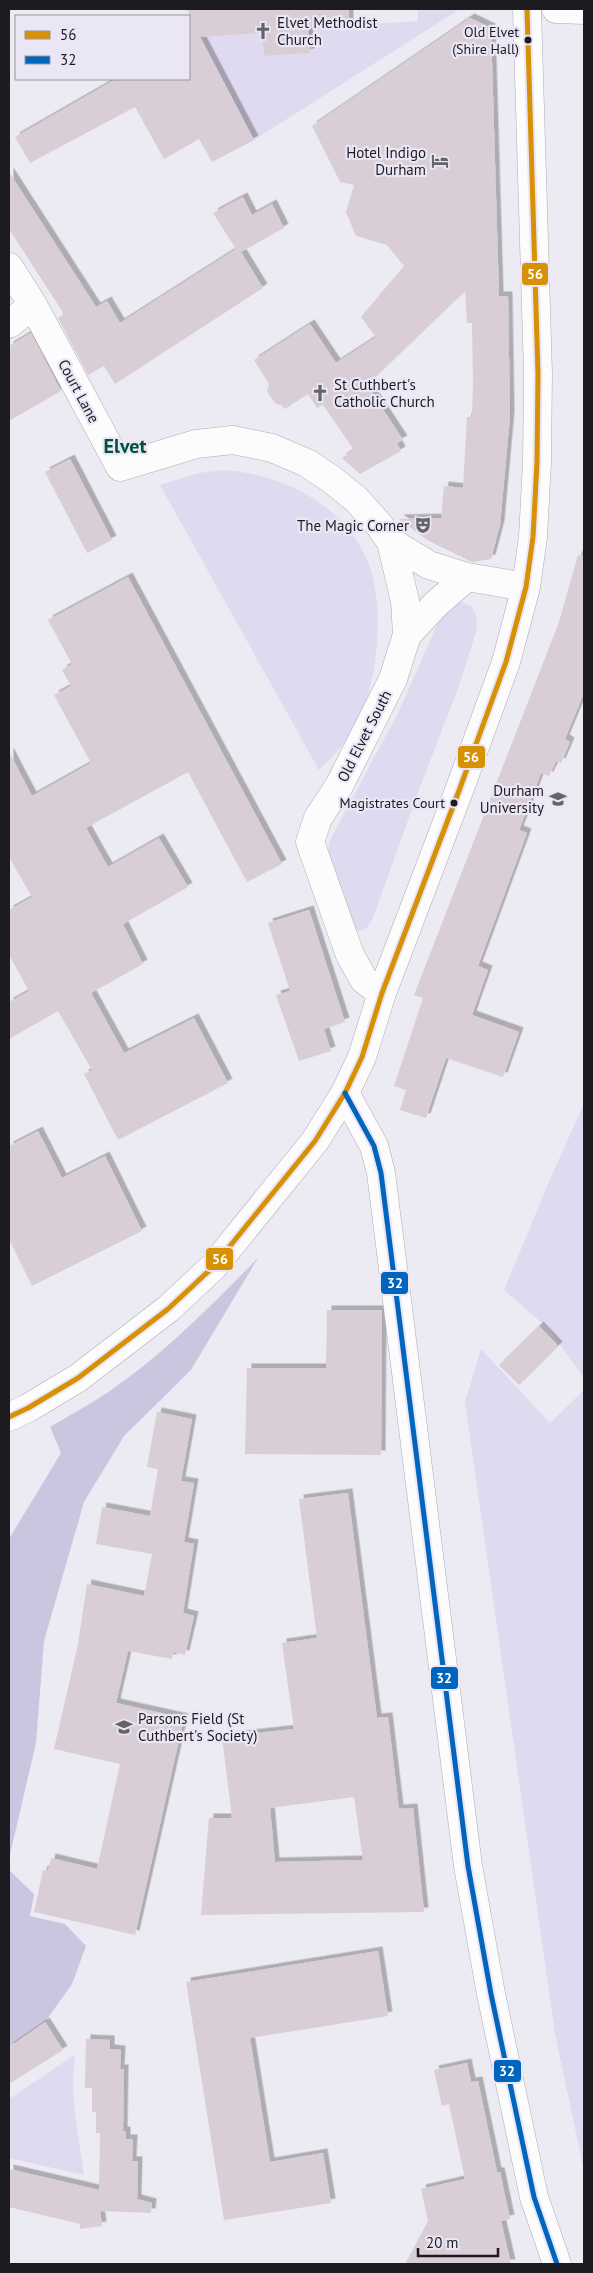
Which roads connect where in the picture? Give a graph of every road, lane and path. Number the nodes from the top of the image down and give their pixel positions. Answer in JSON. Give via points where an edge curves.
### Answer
{"nodes":[{"id":1,"x":527,"y":9,"type":"edge"},
{"id":2,"x":556,"y":9,"type":"edge"},
{"id":3,"x":584,"y":10,"type":"edge"},
{"id":4,"x":9,"y":267,"type":"edge"},
{"id":5,"x":33,"y":305,"type":"junction"},
{"id":6,"x":9,"y":324,"type":"edge"},
{"id":7,"x":233,"y":440,"type":"joint"},
{"id":8,"x":391,"y":542,"type":"junction"},
{"id":9,"x":467,"y":577,"type":"junction"},
{"id":10,"x":526,"y":587,"type":"junction"},
{"id":11,"x":407,"y":634,"type":"junction"},
{"id":12,"x":382,"y":993,"type":"junction"},
{"id":13,"x":345,"y":1093,"type":"junction"},
{"id":14,"x":9,"y":1417,"type":"edge"},
{"id":15,"x":556,"y":2264,"type":"edge"}],
"edges":[{"from":1,"to":10,"type":"street","via":[[538,374],[534,509]]},
{"from":2,"to":3,"type":"street"},
{"from":4,"to":5,"type":"street","name":"Court Lane"},
{"from":5,"to":6,"type":"street"},
{"from":5,"to":7,"type":"street","name":"Court Lane","via":[[120,467],[196,444]]},
{"from":7,"to":8,"type":"street","name":"Old Elvet South","via":[[272,448],[331,478],[357,500]]},
{"from":8,"to":9,"type":"street","name":"Old Elvet South","via":[[429,565]]},
{"from":8,"to":11,"type":"street","name":"Old Elvet South","via":[[405,600]]},
{"from":9,"to":10,"type":"street","name":"Old Elvet South"},
{"from":9,"to":11,"type":"street","name":"Old Elvet South"},
{"from":10,"to":12,"type":"street","via":[[506,662]]},
{"from":11,"to":12,"type":"street","name":"Old Elvet South","via":[[394,679],[339,786],[318,818],[310,842],[350,956],[364,980]]},
{"from":12,"to":13,"type":"street","via":[[362,1057]]},
{"from":13,"to":14,"type":"street","via":[[315,1141],[212,1267],[168,1308],[78,1378]]},
{"from":13,"to":15,"type":"street","via":[[374,1146],[381,1173],[468,1866],[490,1994],[534,2197]]}]}
